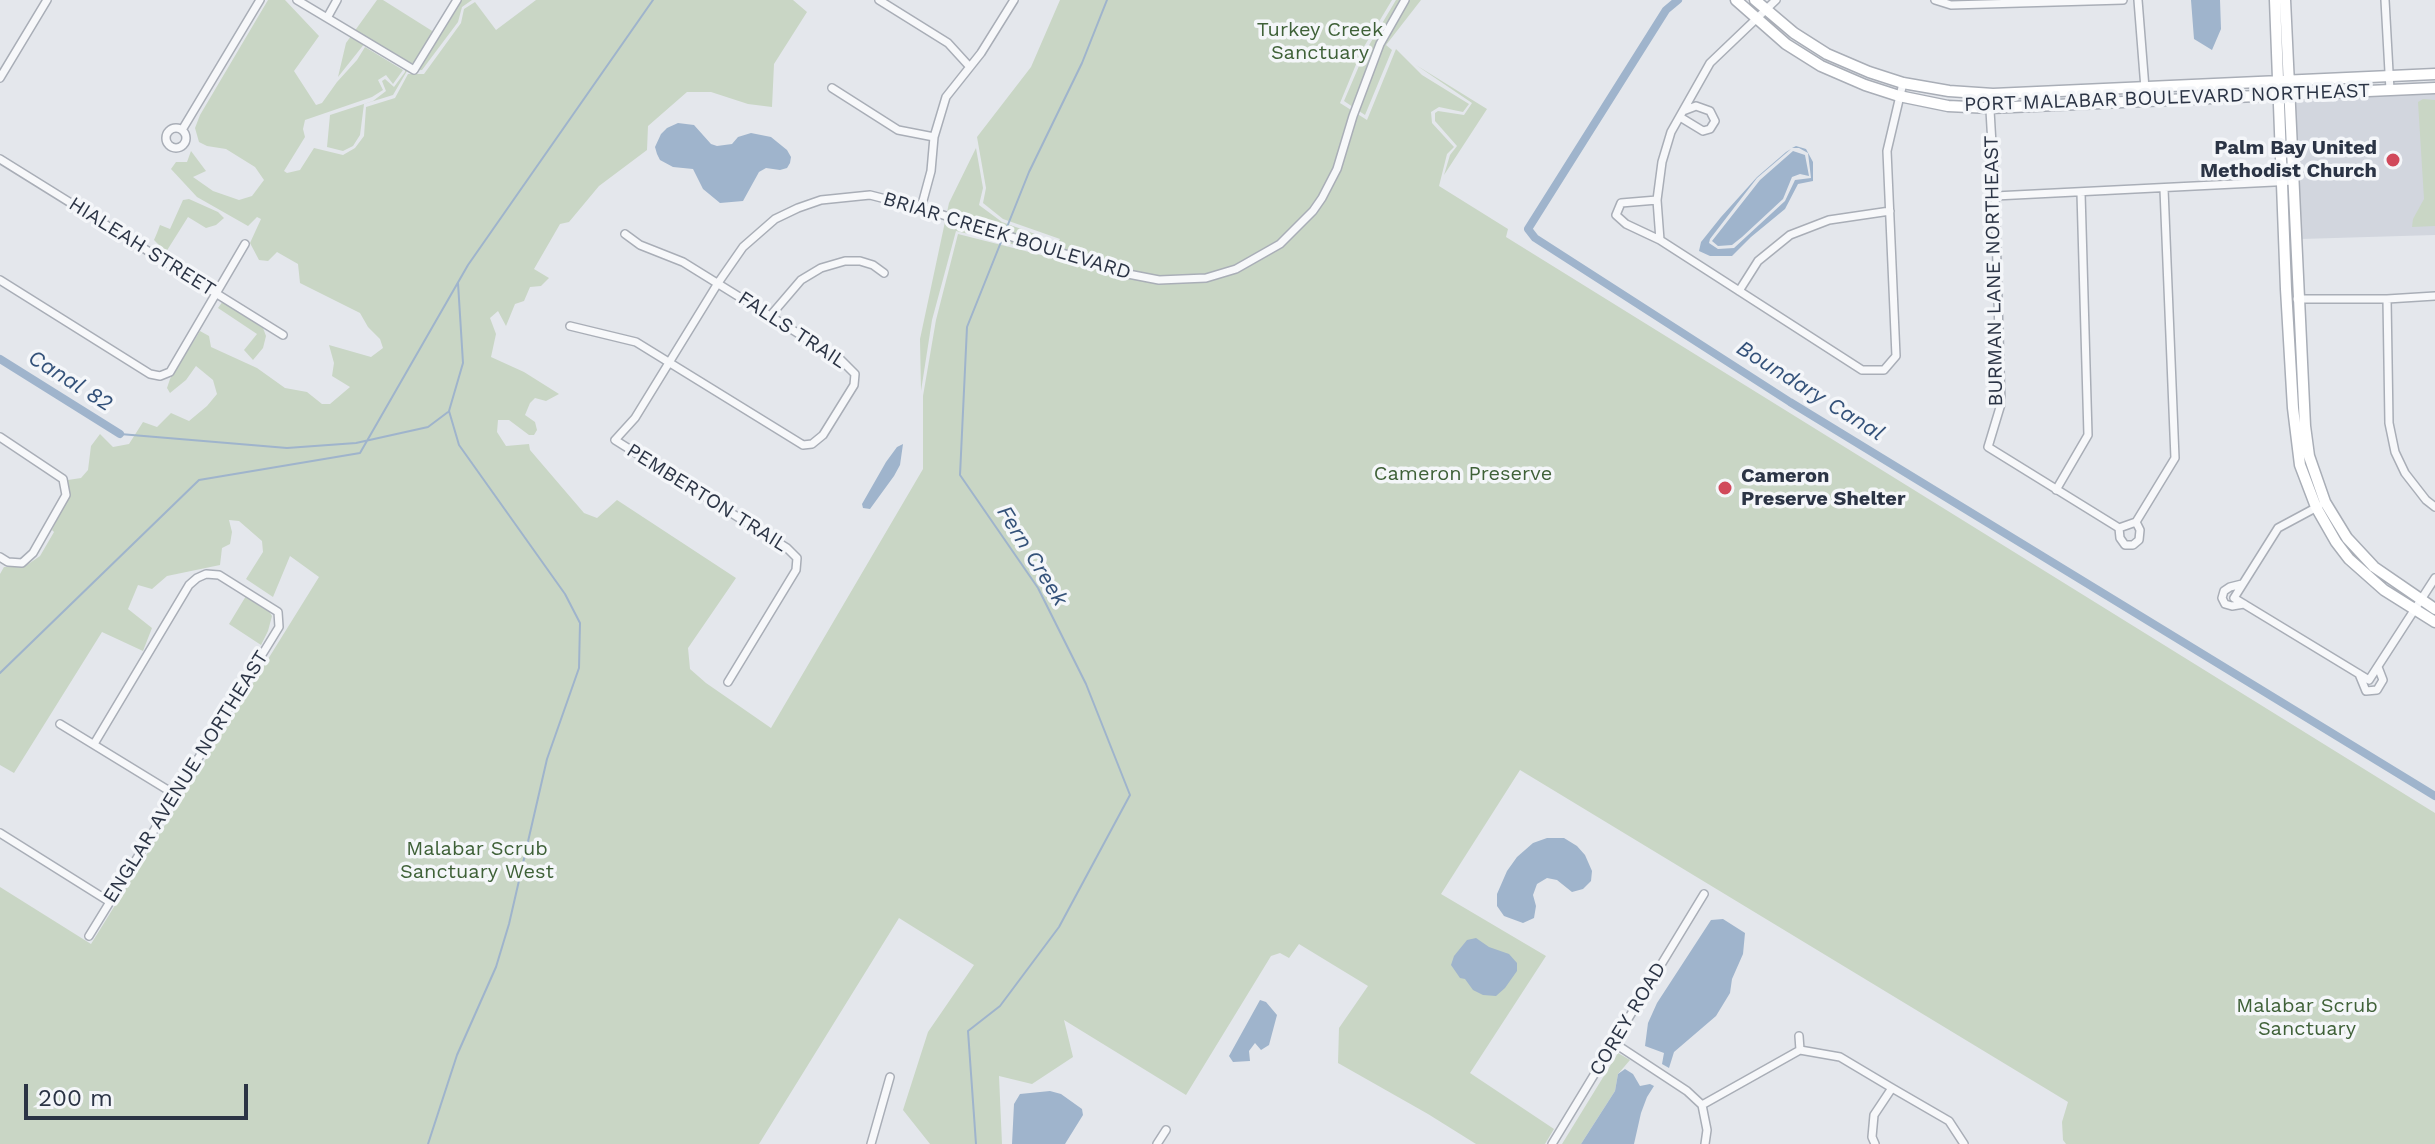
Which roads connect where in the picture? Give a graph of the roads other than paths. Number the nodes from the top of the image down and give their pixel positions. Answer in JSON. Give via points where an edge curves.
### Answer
{"nodes":[{"id":1,"x":47,"y":0,"type":"edge"},
{"id":2,"x":260,"y":0,"type":"edge"},
{"id":3,"x":297,"y":0,"type":"edge"},
{"id":4,"x":337,"y":0,"type":"edge"},
{"id":5,"x":457,"y":0,"type":"edge"},
{"id":6,"x":879,"y":0,"type":"edge"},
{"id":7,"x":1014,"y":0,"type":"edge"},
{"id":8,"x":1405,"y":0,"type":"edge"},
{"id":9,"x":1736,"y":0,"type":"edge"},
{"id":10,"x":1755,"y":0,"type":"edge"},
{"id":11,"x":1776,"y":0,"type":"edge"},
{"id":12,"x":1935,"y":0,"type":"edge"},
{"id":13,"x":2123,"y":0,"type":"edge"},
{"id":14,"x":2138,"y":0,"type":"edge"},
{"id":15,"x":2275,"y":0,"type":"edge"},
{"id":16,"x":2285,"y":0,"type":"edge"},
{"id":17,"x":2385,"y":0,"type":"edge"},
{"id":18,"x":1764,"y":9,"type":"junction"},
{"id":19,"x":327,"y":18,"type":"junction"},
{"id":20,"x":1754,"y":18,"type":"junction"},
{"id":21,"x":969,"y":66,"type":"junction"},
{"id":22,"x":2435,"y":74,"type":"edge"},
{"id":23,"x":2389,"y":77,"type":"junction"},
{"id":24,"x":0,"y":78,"type":"edge"},
{"id":25,"x":2284,"y":79,"type":"junction"},
{"id":26,"x":1903,"y":83,"type":"junction"},
{"id":27,"x":2145,"y":87,"type":"junction"},
{"id":28,"x":832,"y":88,"type":"dead end"},
{"id":29,"x":2435,"y":88,"type":"edge"},
{"id":30,"x":2390,"y":90,"type":"junction"},
{"id":31,"x":1989,"y":93,"type":"junction"},
{"id":32,"x":1899,"y":96,"type":"junction"},
{"id":33,"x":2285,"y":96,"type":"junction"},
{"id":34,"x":2146,"y":101,"type":"junction"},
{"id":35,"x":1990,"y":108,"type":"junction"},
{"id":36,"x":182,"y":130,"type":"dead end"},
{"id":37,"x":934,"y":137,"type":"junction"},
{"id":38,"x":0,"y":159,"type":"edge"},
{"id":39,"x":2288,"y":181,"type":"junction"},
{"id":40,"x":2164,"y":189,"type":"junction"},
{"id":41,"x":2081,"y":193,"type":"junction"},
{"id":42,"x":1995,"y":196,"type":"junction"},
{"id":43,"x":1657,"y":200,"type":"junction"},
{"id":44,"x":921,"y":208,"type":"junction"},
{"id":45,"x":1890,"y":211,"type":"junction"},
{"id":46,"x":625,"y":234,"type":"dead end"},
{"id":47,"x":1660,"y":240,"type":"junction"},
{"id":48,"x":245,"y":244,"type":"dead end"},
{"id":49,"x":884,"y":273,"type":"dead end"},
{"id":50,"x":0,"y":280,"type":"edge"},
{"id":51,"x":718,"y":283,"type":"junction"},
{"id":52,"x":1739,"y":291,"type":"junction"},
{"id":53,"x":217,"y":294,"type":"junction"},
{"id":54,"x":2435,"y":296,"type":"edge"},
{"id":55,"x":2300,"y":299,"type":"junction"},
{"id":56,"x":2387,"y":299,"type":"junction"},
{"id":57,"x":2287,"y":300,"type":"junction"},
{"id":58,"x":771,"y":315,"type":"junction"},
{"id":59,"x":570,"y":326,"type":"dead end"},
{"id":60,"x":283,"y":335,"type":"dead end"},
{"id":61,"x":669,"y":361,"type":"junction"},
{"id":62,"x":2298,"y":403,"type":"junction"},
{"id":63,"x":0,"y":437,"type":"edge"},
{"id":64,"x":615,"y":440,"type":"joint"},
{"id":65,"x":2056,"y":490,"type":"junction"},
{"id":66,"x":2321,"y":505,"type":"junction"},
{"id":67,"x":2435,"y":507,"type":"edge"},
{"id":68,"x":2136,"y":522,"type":"junction"},
{"id":69,"x":2119,"y":528,"type":"junction"},
{"id":70,"x":0,"y":557,"type":"edge"},
{"id":71,"x":2435,"y":578,"type":"edge"},
{"id":72,"x":2242,"y":584,"type":"junction"},
{"id":73,"x":2244,"y":604,"type":"junction"},
{"id":74,"x":2418,"y":606,"type":"junction"},
{"id":75,"x":2435,"y":609,"type":"edge"},
{"id":76,"x":2435,"y":622,"type":"edge"},
{"id":77,"x":2378,"y":667,"type":"junction"},
{"id":78,"x":2359,"y":674,"type":"junction"},
{"id":79,"x":728,"y":682,"type":"dead end"},
{"id":80,"x":60,"y":724,"type":"dead end"},
{"id":81,"x":94,"y":744,"type":"junction"},
{"id":82,"x":176,"y":795,"type":"junction"},
{"id":83,"x":0,"y":833,"type":"edge"},
{"id":84,"x":1704,"y":894,"type":"dead end"},
{"id":85,"x":110,"y":902,"type":"junction"},
{"id":86,"x":89,"y":936,"type":"dead end"},
{"id":87,"x":1799,"y":1036,"type":"dead end"},
{"id":88,"x":1614,"y":1043,"type":"junction"},
{"id":89,"x":1800,"y":1050,"type":"junction"},
{"id":90,"x":890,"y":1077,"type":"dead end"},
{"id":91,"x":1892,"y":1088,"type":"junction"},
{"id":92,"x":1702,"y":1105,"type":"junction"},
{"id":93,"x":1166,"y":1130,"type":"dead end"},
{"id":94,"x":871,"y":1144,"type":"edge"},
{"id":95,"x":1157,"y":1144,"type":"edge"},
{"id":96,"x":1552,"y":1144,"type":"edge"},
{"id":97,"x":1705,"y":1144,"type":"edge"},
{"id":98,"x":1875,"y":1144,"type":"edge"},
{"id":99,"x":1964,"y":1144,"type":"edge"}],
"edges":[{"from":1,"to":24,"type":"street"},
{"from":2,"to":36,"type":"street"},
{"from":3,"to":19,"type":"street"},
{"from":4,"to":19,"type":"street"},
{"from":5,"to":19,"type":"street","via":[[414,70]]},
{"from":6,"to":21,"type":"street","via":[[948,43]]},
{"from":7,"to":21,"type":"street"},
{"from":8,"to":44,"type":"street","name":"BRIAR CREEK BOULEVARD","via":[[1380,44],[1322,198],[1280,244],[1258,259],[1206,278],[1159,280]]},
{"from":9,"to":20,"type":"street","name":"PORT MALABAR BOULEVARD NORTHEAST"},
{"from":10,"to":18,"type":"street","name":"PORT MALABAR BOULEVARD NORTHEAST"},
{"from":11,"to":18,"type":"street"},
{"from":12,"to":13,"type":"street","via":[[1951,5]]},
{"from":14,"to":27,"type":"street"},
{"from":15,"to":25,"type":"street"},
{"from":16,"to":25,"type":"street"},
{"from":17,"to":23,"type":"street"},
{"from":18,"to":20,"type":"street"},
{"from":18,"to":26,"type":"street","name":"PORT MALABAR BOULEVARD NORTHEAST","via":[[1827,54]]},
{"from":20,"to":32,"type":"street","name":"PORT MALABAR BOULEVARD NORTHEAST","via":[[1821,66]]},
{"from":20,"to":43,"type":"street","via":[[1710,63],[1671,132]]},
{"from":21,"to":37,"type":"street","via":[[946,97]]},
{"from":22,"to":23,"type":"street","name":"PORT MALABAR BOULEVARD NORTHEAST"},
{"from":23,"to":25,"type":"street","name":"PORT MALABAR BOULEVARD NORTHEAST"},
{"from":23,"to":30,"type":"street"},
{"from":25,"to":27,"type":"street","name":"PORT MALABAR BOULEVARD NORTHEAST"},
{"from":25,"to":33,"type":"street"},
{"from":26,"to":31,"type":"street","name":"PORT MALABAR BOULEVARD NORTHEAST"},
{"from":26,"to":32,"type":"street"},
{"from":27,"to":31,"type":"street","name":"PORT MALABAR BOULEVARD NORTHEAST"},
{"from":27,"to":34,"type":"street"},
{"from":28,"to":37,"type":"street","via":[[898,130]]},
{"from":29,"to":30,"type":"street","name":"PORT MALABAR BOULEVARD NORTHEAST"},
{"from":30,"to":33,"type":"street","name":"PORT MALABAR BOULEVARD NORTHEAST"},
{"from":31,"to":35,"type":"street","name":"BURMAN LANE NORTHEAST"},
{"from":32,"to":35,"type":"street","name":"PORT MALABAR BOULEVARD NORTHEAST"},
{"from":32,"to":45,"type":"street","via":[[1887,151]]},
{"from":33,"to":34,"type":"street","name":"PORT MALABAR BOULEVARD NORTHEAST"},
{"from":33,"to":39,"type":"street"},
{"from":34,"to":35,"type":"street","name":"PORT MALABAR BOULEVARD NORTHEAST"},
{"from":35,"to":42,"type":"street","name":"BURMAN LANE NORTHEAST"},
{"from":37,"to":44,"type":"street"},
{"from":38,"to":53,"type":"street","name":"HIALEAH STREET"},
{"from":39,"to":40,"type":"street"},
{"from":39,"to":55,"type":"street"},
{"from":39,"to":57,"type":"street"},
{"from":40,"to":41,"type":"street"},
{"from":40,"to":68,"type":"street","via":[[2175,458]]},
{"from":41,"to":42,"type":"street"},
{"from":41,"to":65,"type":"street","via":[[2088,435]]},
{"from":42,"to":65,"type":"street","name":"BURMAN LANE NORTHEAST","via":[[2001,404],[1988,447]]},
{"from":43,"to":47,"type":"street"},
{"from":43,"to":47,"type":"street","via":[[1621,203],[1616,215]]},
{"from":44,"to":51,"type":"street","name":"BRIAR CREEK BOULEVARD","via":[[870,195],[798,208],[775,219],[743,247]]},
{"from":45,"to":52,"type":"street","via":[[1829,220],[1790,235],[1758,261]]},
{"from":45,"to":52,"type":"street","via":[[1896,356],[1884,370],[1862,370]]},
{"from":46,"to":51,"type":"street","name":"FALLS TRAIL"},
{"from":47,"to":52,"type":"street"},
{"from":48,"to":53,"type":"street"},
{"from":49,"to":58,"type":"street","via":[[860,261],[821,268],[801,280]]},
{"from":50,"to":53,"type":"street","via":[[160,376],[170,372]]},
{"from":51,"to":58,"type":"street","name":"FALLS TRAIL"},
{"from":51,"to":61,"type":"street","name":"BRIAR CREEK BOULEVARD"},
{"from":53,"to":60,"type":"street","name":"HIALEAH STREET"},
{"from":54,"to":56,"type":"street"},
{"from":55,"to":56,"type":"street"},
{"from":55,"to":57,"type":"street"},
{"from":55,"to":62,"type":"street"},
{"from":56,"to":67,"type":"street","via":[[2389,423],[2395,452],[2405,473]]},
{"from":57,"to":62,"type":"street"},
{"from":58,"to":61,"type":"street","name":"FALLS TRAIL","via":[[855,374],[854,385],[812,444],[798,442]]},
{"from":59,"to":61,"type":"street","via":[[621,337]]},
{"from":61,"to":64,"type":"street","name":"BRIAR CREEK BOULEVARD","via":[[635,418]]},
{"from":62,"to":66,"type":"street"},
{"from":63,"to":70,"type":"street","via":[[63,479],[66,495],[33,553],[22,563]]},
{"from":64,"to":79,"type":"street","name":"PEMBERTON TRAIL","via":[[797,558],[796,570]]},
{"from":65,"to":69,"type":"street"},
{"from":66,"to":72,"type":"street","via":[[2278,528]]},
{"from":66,"to":74,"type":"street","via":[[2374,567]]},
{"from":68,"to":69,"type":"street"},
{"from":68,"to":69,"type":"street","via":[[2139,540],[2133,545],[2125,545]]},
{"from":71,"to":74,"type":"street"},
{"from":72,"to":73,"type":"street","via":[[2234,598]]},
{"from":72,"to":73,"type":"street","via":[[2224,591],[2222,598],[2232,606]]},
{"from":73,"to":78,"type":"street"},
{"from":74,"to":75,"type":"street"},
{"from":74,"to":76,"type":"street"},
{"from":74,"to":77,"type":"street"},
{"from":77,"to":78,"type":"street","via":[[2369,680]]},
{"from":77,"to":78,"type":"street","via":[[2383,680],[2377,690],[2366,691]]},
{"from":80,"to":81,"type":"street"},
{"from":81,"to":82,"type":"street"},
{"from":81,"to":82,"type":"street","name":"ENGLAR AVENUE NORTHEAST","via":[[189,585],[212,574],[229,580],[274,608],[279,627]]},
{"from":82,"to":85,"type":"street","name":"ENGLAR AVENUE NORTHEAST"},
{"from":83,"to":85,"type":"street"},
{"from":84,"to":88,"type":"street","name":"COREY ROAD"},
{"from":85,"to":86,"type":"street","name":"ENGLAR AVENUE NORTHEAST"},
{"from":87,"to":89,"type":"street"},
{"from":88,"to":92,"type":"street"},
{"from":88,"to":96,"type":"street","name":"COREY ROAD"},
{"from":89,"to":91,"type":"street","via":[[1840,1057]]},
{"from":89,"to":92,"type":"street"},
{"from":90,"to":94,"type":"street"},
{"from":91,"to":98,"type":"street","via":[[1874,1115]]},
{"from":91,"to":99,"type":"street","via":[[1949,1121]]},
{"from":92,"to":97,"type":"street"},
{"from":93,"to":95,"type":"street"}]}
